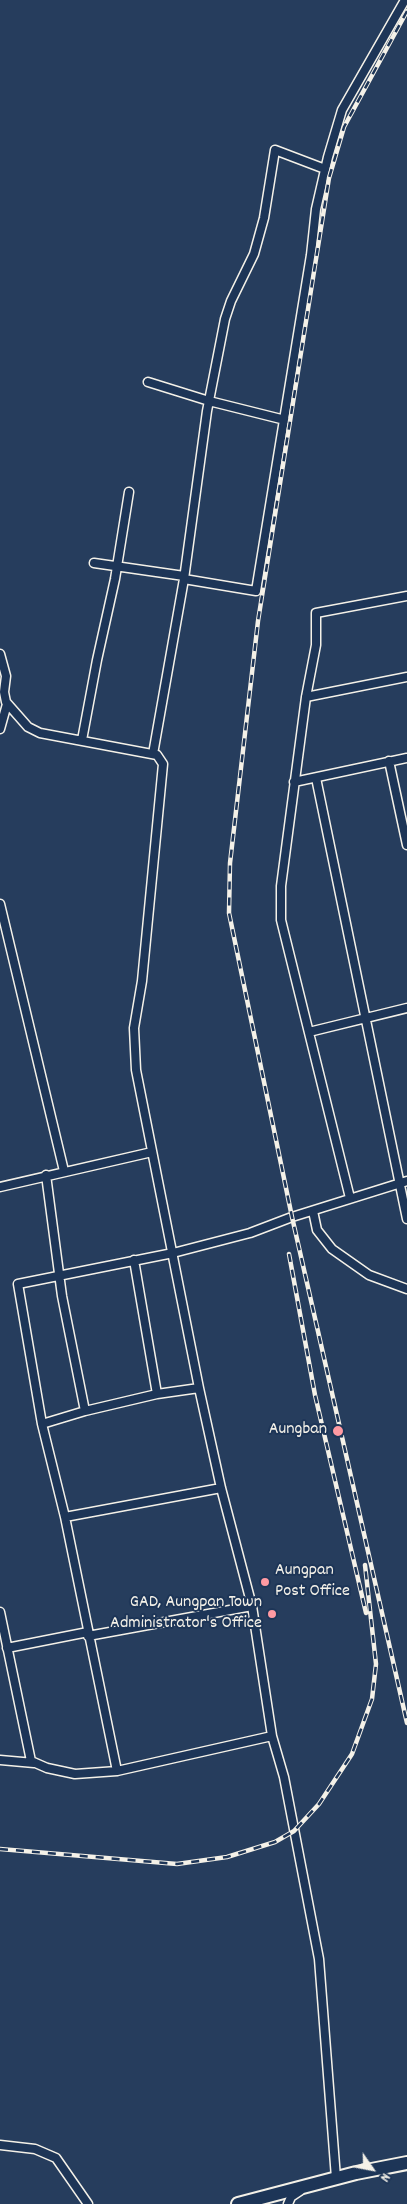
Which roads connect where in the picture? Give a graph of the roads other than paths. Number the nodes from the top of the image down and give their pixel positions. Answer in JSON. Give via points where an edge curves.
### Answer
{"nodes":[{"id":1,"x":405,"y":0,"type":"edge"},
{"id":2,"x":325,"y":169,"type":"junction"},
{"id":3,"x":148,"y":382,"type":"dead end"},
{"id":4,"x":209,"y":401,"type":"junction"},
{"id":5,"x":285,"y":420,"type":"junction"},
{"id":6,"x":129,"y":492,"type":"dead end"},
{"id":7,"x":94,"y":563,"type":"dead end"},
{"id":8,"x":116,"y":567,"type":"junction"},
{"id":9,"x":184,"y":577,"type":"junction"},
{"id":10,"x":407,"y":596,"type":"edge"},
{"id":11,"x":0,"y":654,"type":"edge"},
{"id":12,"x":407,"y":677,"type":"edge"},
{"id":13,"x":306,"y":697,"type":"junction"},
{"id":14,"x":7,"y":704,"type":"junction"},
{"id":15,"x":0,"y":729,"type":"edge"},
{"id":16,"x":82,"y":740,"type":"junction"},
{"id":17,"x":153,"y":754,"type":"junction"},
{"id":18,"x":407,"y":758,"type":"edge"},
{"id":19,"x":389,"y":761,"type":"junction"},
{"id":20,"x":316,"y":778,"type":"junction"},
{"id":21,"x":294,"y":782,"type":"junction"},
{"id":22,"x":407,"y":845,"type":"edge"},
{"id":23,"x":0,"y":904,"type":"edge"},
{"id":24,"x":407,"y":1008,"type":"edge"},
{"id":25,"x":364,"y":1018,"type":"junction"},
{"id":26,"x":309,"y":1032,"type":"junction"},
{"id":27,"x":152,"y":1152,"type":"junction"},
{"id":28,"x":64,"y":1171,"type":"junction"},
{"id":29,"x":46,"y":1175,"type":"junction"},
{"id":30,"x":403,"y":1182,"type":"edge"},
{"id":31,"x":0,"y":1187,"type":"edge"},
{"id":32,"x":350,"y":1198,"type":"junction"},
{"id":33,"x":313,"y":1210,"type":"junction"},
{"id":34,"x":407,"y":1219,"type":"edge"},
{"id":35,"x":173,"y":1253,"type":"junction"},
{"id":36,"x":134,"y":1260,"type":"junction"},
{"id":37,"x":59,"y":1275,"type":"junction"},
{"id":38,"x":407,"y":1289,"type":"edge"},
{"id":39,"x":199,"y":1388,"type":"junction"},
{"id":40,"x":158,"y":1394,"type":"junction"},
{"id":41,"x":85,"y":1411,"type":"junction"},
{"id":42,"x":42,"y":1424,"type":"junction"},
{"id":43,"x":222,"y":1488,"type":"junction"},
{"id":44,"x":65,"y":1517,"type":"junction"},
{"id":45,"x":252,"y":1606,"type":"junction"},
{"id":46,"x":0,"y":1612,"type":"edge"},
{"id":47,"x":88,"y":1634,"type":"junction"},
{"id":48,"x":8,"y":1648,"type":"junction"},
{"id":49,"x":272,"y":1736,"type":"junction"},
{"id":50,"x":0,"y":1760,"type":"edge"},
{"id":51,"x":36,"y":1763,"type":"junction"},
{"id":52,"x":117,"y":1771,"type":"junction"},
{"id":53,"x":0,"y":2145,"type":"edge"},
{"id":54,"x":407,"y":2163,"type":"edge"},
{"id":55,"x":336,"y":2178,"type":"junction"},
{"id":56,"x":310,"y":2185,"type":"junction"},
{"id":57,"x":88,"y":2204,"type":"edge"},
{"id":58,"x":239,"y":2204,"type":"edge"},
{"id":59,"x":288,"y":2204,"type":"edge"}],
"edges":[{"from":1,"to":2,"type":"street","via":[[342,110]]},
{"from":2,"to":4,"type":"street","via":[[275,150],[264,218],[254,254],[228,310]]},
{"from":2,"to":5,"type":"street","via":[[316,209]]},
{"from":3,"to":4,"type":"street"},
{"from":4,"to":5,"type":"street"},
{"from":4,"to":9,"type":"street"},
{"from":5,"to":9,"type":"street","via":[[256,591]]},
{"from":6,"to":8,"type":"street"},
{"from":7,"to":8,"type":"street"},
{"from":8,"to":9,"type":"street"},
{"from":8,"to":16,"type":"street"},
{"from":9,"to":17,"type":"street"},
{"from":10,"to":13,"type":"street","via":[[316,613],[316,645]]},
{"from":11,"to":14,"type":"street","via":[[6,676],[4,692]]},
{"from":12,"to":13,"type":"street"},
{"from":13,"to":21,"type":"street"},
{"from":14,"to":15,"type":"street"},
{"from":14,"to":16,"type":"street","via":[[34,730]]},
{"from":16,"to":17,"type":"street"},
{"from":17,"to":27,"type":"street","via":[[163,764],[142,981],[134,1028],[136,1070]]},
{"from":18,"to":19,"type":"street"},
{"from":19,"to":20,"type":"street"},
{"from":19,"to":22,"type":"street"},
{"from":20,"to":21,"type":"street"},
{"from":20,"to":25,"type":"street"},
{"from":21,"to":26,"type":"street","via":[[281,886],[282,920]]},
{"from":23,"to":28,"type":"street"},
{"from":24,"to":25,"type":"street"},
{"from":25,"to":26,"type":"street"},
{"from":25,"to":30,"type":"street"},
{"from":26,"to":32,"type":"street"},
{"from":27,"to":28,"type":"street"},
{"from":27,"to":35,"type":"street"},
{"from":28,"to":29,"type":"street"},
{"from":29,"to":31,"type":"street"},
{"from":29,"to":37,"type":"street"},
{"from":30,"to":32,"type":"street"},
{"from":30,"to":34,"type":"street"},
{"from":32,"to":33,"type":"street"},
{"from":33,"to":35,"type":"street","via":[[250,1233]]},
{"from":33,"to":38,"type":"street","via":[[317,1230],[332,1249],[369,1275]]},
{"from":35,"to":36,"type":"street"},
{"from":35,"to":39,"type":"street"},
{"from":36,"to":37,"type":"street"},
{"from":36,"to":40,"type":"street"},
{"from":37,"to":41,"type":"street"},
{"from":37,"to":42,"type":"street","via":[[18,1284]]},
{"from":39,"to":40,"type":"street"},
{"from":39,"to":43,"type":"street"},
{"from":40,"to":41,"type":"street"},
{"from":41,"to":42,"type":"street"},
{"from":42,"to":44,"type":"street"},
{"from":43,"to":44,"type":"street"},
{"from":43,"to":45,"type":"street"},
{"from":44,"to":47,"type":"street"},
{"from":45,"to":47,"type":"street"},
{"from":45,"to":49,"type":"street"},
{"from":46,"to":48,"type":"street"},
{"from":47,"to":48,"type":"street"},
{"from":47,"to":52,"type":"street"},
{"from":48,"to":51,"type":"street","via":[[31,1761]]},
{"from":49,"to":52,"type":"street"},
{"from":49,"to":55,"type":"street","via":[[284,1777],[320,1959]]},
{"from":50,"to":51,"type":"street"},
{"from":51,"to":52,"type":"street","via":[[58,1772],[75,1774]]},
{"from":53,"to":57,"type":"street","via":[[35,2149],[56,2158]]},
{"from":54,"to":55,"type":"highway"},
{"from":55,"to":56,"type":"highway"},
{"from":56,"to":58,"type":"highway"},
{"from":56,"to":59,"type":"street","via":[[291,2197]]}]}
